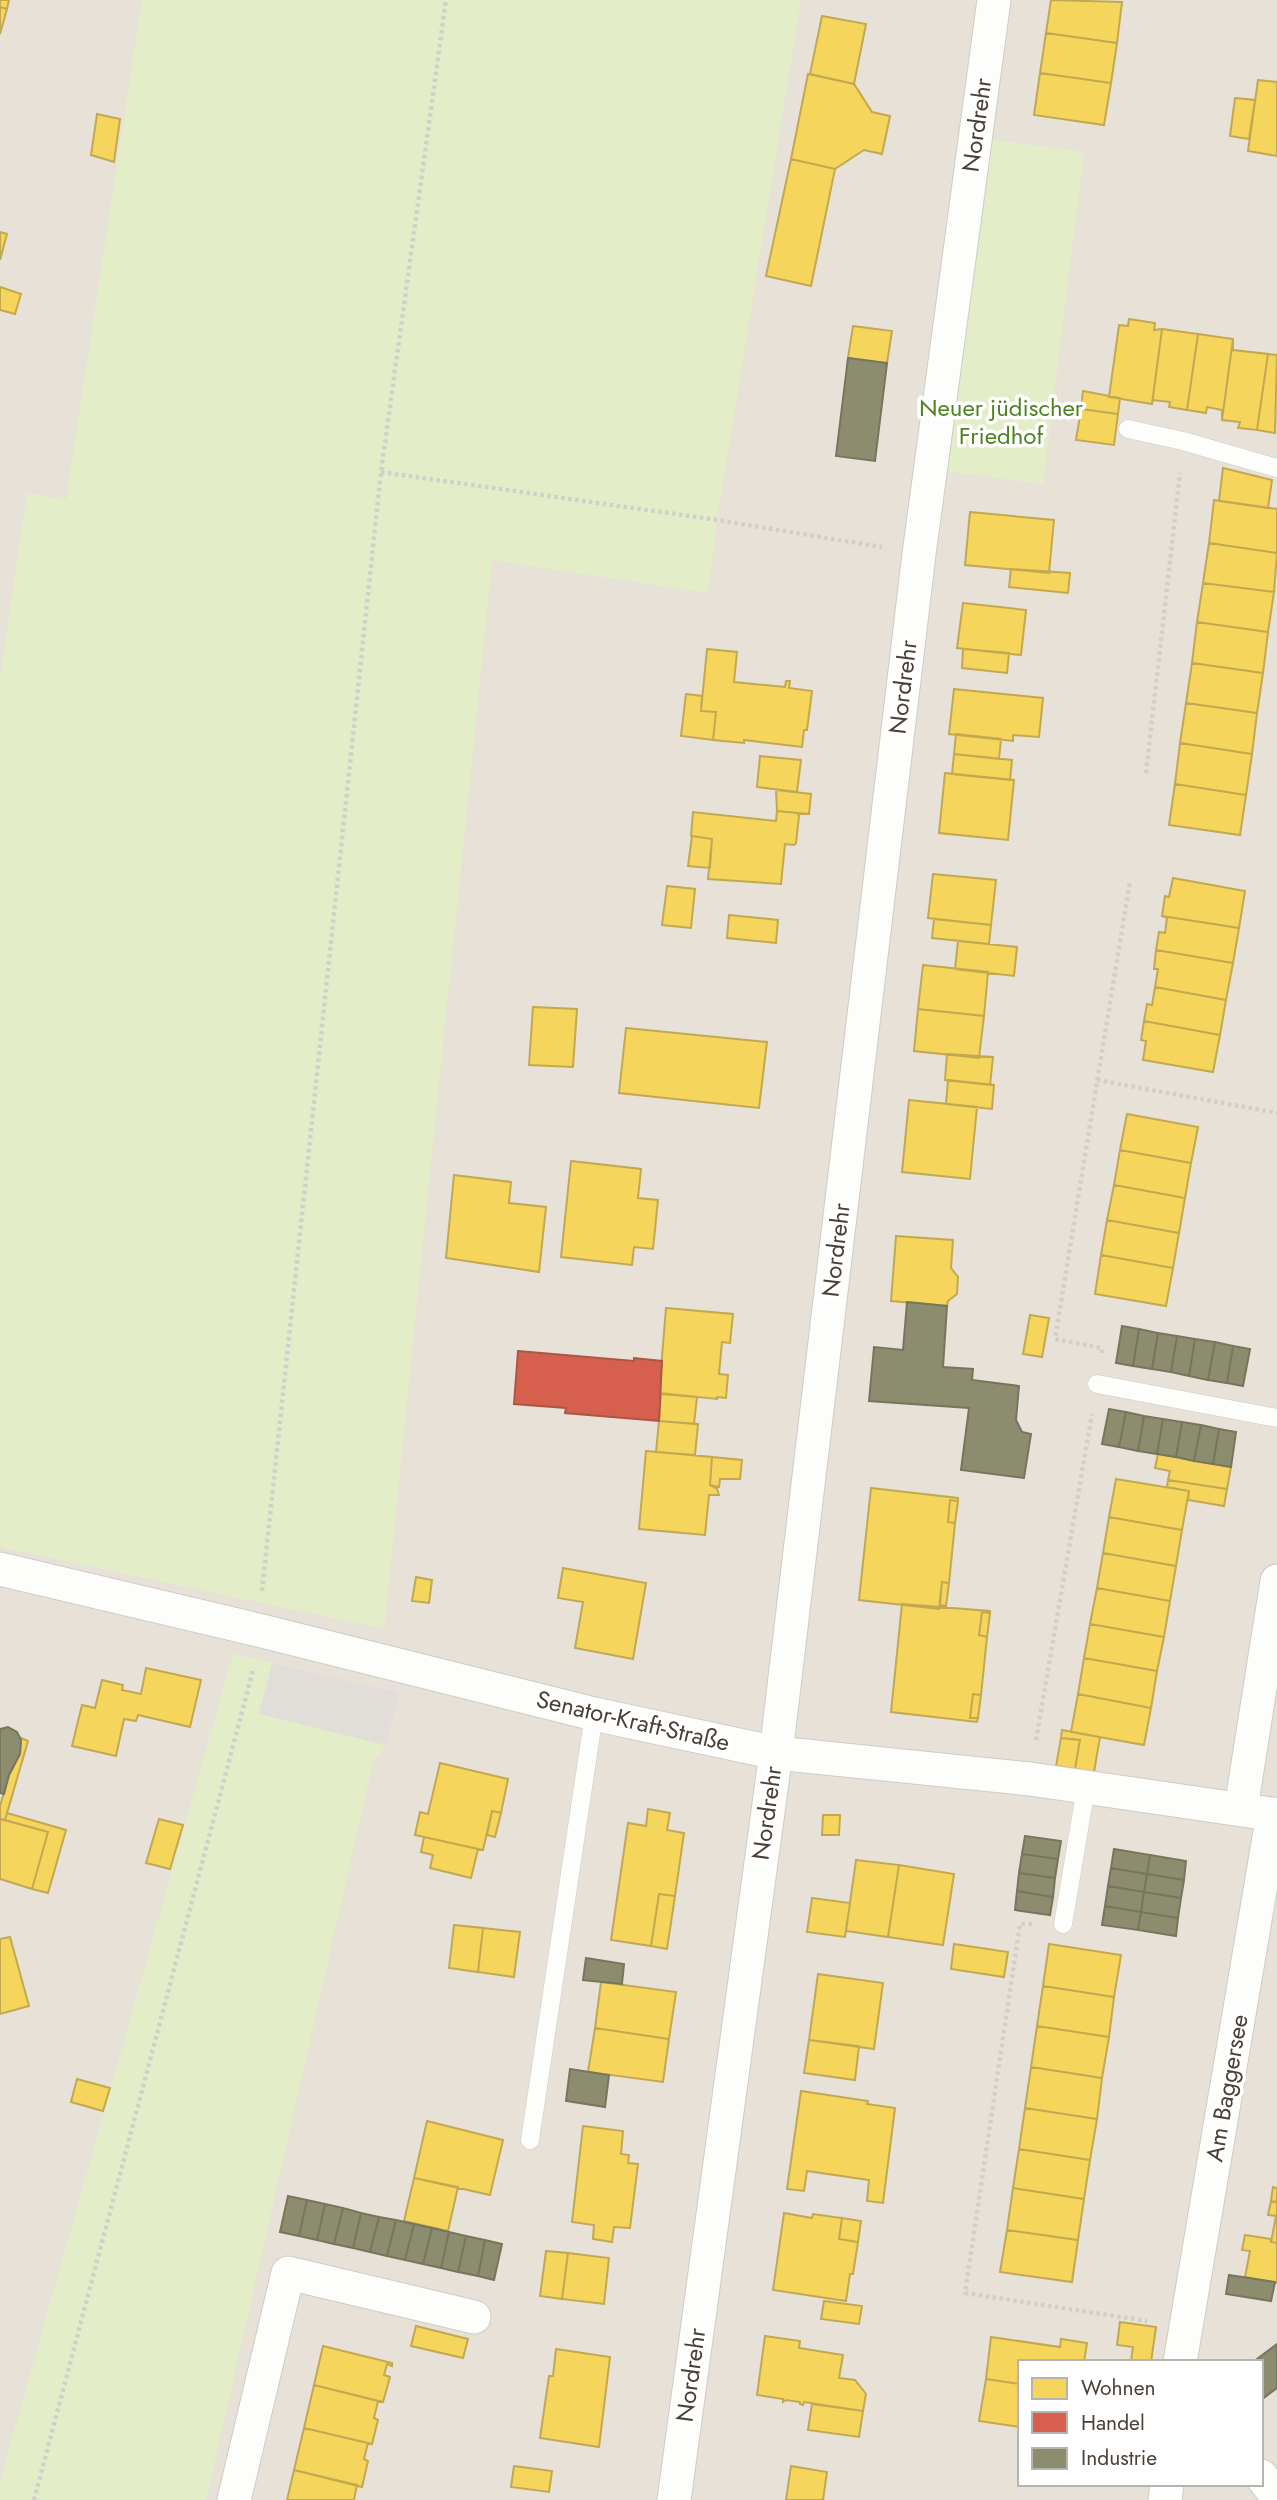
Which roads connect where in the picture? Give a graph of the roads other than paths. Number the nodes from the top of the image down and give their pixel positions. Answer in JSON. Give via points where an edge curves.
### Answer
{"nodes":[{"id":1,"x":994,"y":0,"type":"edge"},
{"id":2,"x":1128,"y":429,"type":"dead end"},
{"id":3,"x":1277,"y":468,"type":"edge"},
{"id":4,"x":1097,"y":1384,"type":"road end"},
{"id":5,"x":1277,"y":1418,"type":"edge"},
{"id":6,"x":0,"y":1569,"type":"edge"},
{"id":7,"x":1277,"y":1581,"type":"edge"},
{"id":8,"x":594,"y":1714,"type":"junction"},
{"id":9,"x":776,"y":1753,"type":"junction"},
{"id":10,"x":1086,"y":1788,"type":"junction"},
{"id":11,"x":1264,"y":1813,"type":"edge"},
{"id":12,"x":1063,"y":1924,"type":"road end"},
{"id":13,"x":530,"y":2140,"type":"dead end"},
{"id":14,"x":474,"y":2317,"type":"dead end"},
{"id":15,"x":1180,"y":2360,"type":"edge"},
{"id":16,"x":1263,"y":2478,"type":"edge"},
{"id":17,"x":1277,"y":2496,"type":"edge"},
{"id":18,"x":234,"y":2500,"type":"edge"},
{"id":19,"x":674,"y":2500,"type":"edge"}],
"edges":[{"from":1,"to":9,"type":"street","name":"Nordrehr","via":[[919,554]]},
{"from":2,"to":3,"type":"lane"},
{"from":4,"to":5,"type":"lane"},
{"from":6,"to":8,"type":"street","name":"Senator-Kraft-Straße"},
{"from":7,"to":11,"type":"street","name":"Am Baggersee"},
{"from":8,"to":9,"type":"street","name":"Senator-Kraft-Straße"},
{"from":8,"to":13,"type":"lane"},
{"from":9,"to":10,"type":"street","name":"Senator-Kraft-Straße"},
{"from":9,"to":19,"type":"street","name":"Nordrehr"},
{"from":10,"to":11,"type":"street","name":"Senator-Kraft-Straße"},
{"from":10,"to":12,"type":"lane"},
{"from":11,"to":15,"type":"street","name":"Am Baggersee"},
{"from":14,"to":18,"type":"street","via":[[288,2273]]},
{"from":16,"to":17,"type":"street"}]}
